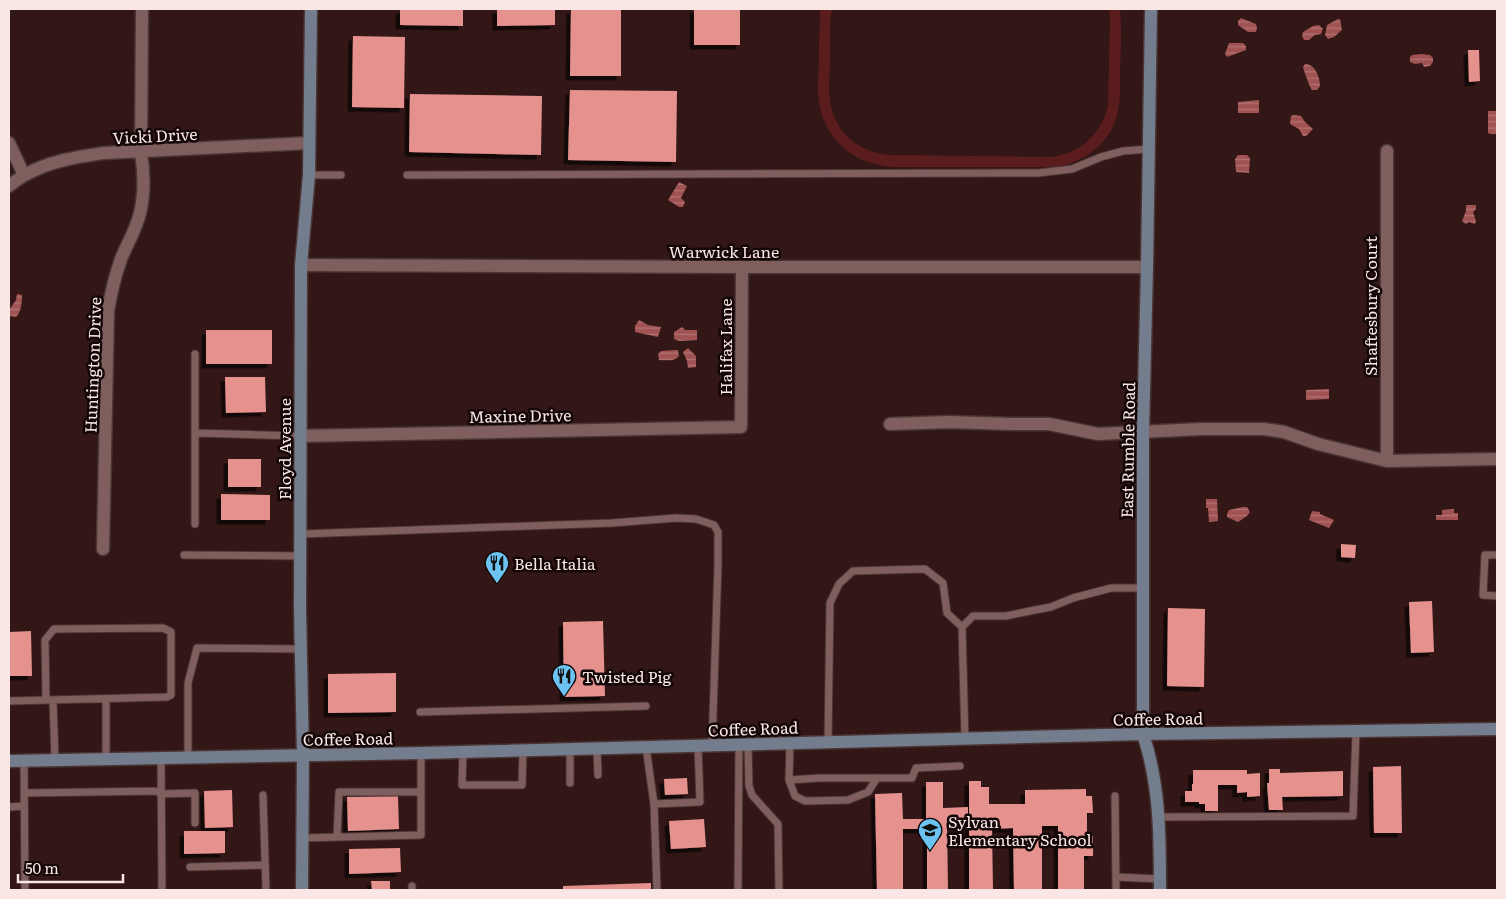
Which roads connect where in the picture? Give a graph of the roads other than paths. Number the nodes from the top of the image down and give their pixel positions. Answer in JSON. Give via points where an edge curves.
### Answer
{"nodes":[{"id":1,"x":142,"y":9,"type":"edge"},
{"id":2,"x":311,"y":9,"type":"edge"},
{"id":3,"x":1151,"y":9,"type":"edge"},
{"id":4,"x":9,"y":143,"type":"edge"},
{"id":5,"x":309,"y":143,"type":"junction"},
{"id":6,"x":1149,"y":149,"type":"junction"},
{"id":7,"x":1386,"y":151,"type":"dead end"},
{"id":8,"x":141,"y":152,"type":"junction"},
{"id":9,"x":24,"y":175,"type":"junction"},
{"id":10,"x":309,"y":175,"type":"junction"},
{"id":11,"x":341,"y":175,"type":"dead end"},
{"id":12,"x":407,"y":175,"type":"dead end"},
{"id":13,"x":9,"y":186,"type":"edge"},
{"id":14,"x":301,"y":265,"type":"junction"},
{"id":15,"x":742,"y":267,"type":"junction"},
{"id":16,"x":1147,"y":267,"type":"junction"},
{"id":17,"x":195,"y":354,"type":"dead end"},
{"id":18,"x":890,"y":424,"type":"dead end"},
{"id":19,"x":741,"y":427,"type":"joint"},
{"id":20,"x":1143,"y":432,"type":"junction"},
{"id":21,"x":195,"y":433,"type":"junction"},
{"id":22,"x":300,"y":436,"type":"junction"},
{"id":23,"x":1497,"y":459,"type":"edge"},
{"id":24,"x":1387,"y":461,"type":"junction"},
{"id":25,"x":195,"y":524,"type":"dead end"},
{"id":26,"x":301,"y":534,"type":"junction"},
{"id":27,"x":103,"y":549,"type":"dead end"},
{"id":28,"x":184,"y":555,"type":"dead end"},
{"id":29,"x":1497,"y":555,"type":"edge"},
{"id":30,"x":301,"y":556,"type":"junction"},
{"id":31,"x":1142,"y":588,"type":"junction"},
{"id":32,"x":1497,"y":596,"type":"edge"},
{"id":33,"x":962,"y":627,"type":"junction"},
{"id":34,"x":301,"y":649,"type":"junction"},
{"id":35,"x":106,"y":699,"type":"junction"},
{"id":36,"x":50,"y":700,"type":"junction"},
{"id":37,"x":9,"y":701,"type":"edge"},
{"id":38,"x":646,"y":706,"type":"dead end"},
{"id":39,"x":420,"y":712,"type":"dead end"},
{"id":40,"x":1497,"y":729,"type":"edge"},
{"id":41,"x":1356,"y":731,"type":"junction"},
{"id":42,"x":1143,"y":734,"type":"junction"},
{"id":43,"x":965,"y":739,"type":"junction"},
{"id":44,"x":828,"y":742,"type":"junction"},
{"id":45,"x":790,"y":744,"type":"junction"},
{"id":46,"x":743,"y":745,"type":"junction"},
{"id":47,"x":698,"y":746,"type":"junction"},
{"id":48,"x":712,"y":746,"type":"junction"},
{"id":49,"x":646,"y":747,"type":"junction"},
{"id":50,"x":570,"y":749,"type":"junction"},
{"id":51,"x":598,"y":749,"type":"junction"},
{"id":52,"x":523,"y":750,"type":"junction"},
{"id":53,"x":463,"y":752,"type":"junction"},
{"id":54,"x":421,"y":753,"type":"junction"},
{"id":55,"x":303,"y":755,"type":"junction"},
{"id":56,"x":161,"y":758,"type":"junction"},
{"id":57,"x":188,"y":758,"type":"junction"},
{"id":58,"x":106,"y":759,"type":"junction"},
{"id":59,"x":24,"y":760,"type":"junction"},
{"id":60,"x":55,"y":760,"type":"junction"},
{"id":61,"x":9,"y":761,"type":"edge"},
{"id":62,"x":960,"y":766,"type":"dead end"},
{"id":63,"x":598,"y":775,"type":"dead end"},
{"id":64,"x":877,"y":778,"type":"junction"},
{"id":65,"x":789,"y":780,"type":"junction"},
{"id":66,"x":570,"y":782,"type":"dead end"},
{"id":67,"x":421,"y":792,"type":"junction"},
{"id":68,"x":24,"y":793,"type":"junction"},
{"id":69,"x":160,"y":793,"type":"junction"},
{"id":70,"x":263,"y":795,"type":"dead end"},
{"id":71,"x":1115,"y":796,"type":"dead end"},
{"id":72,"x":654,"y":804,"type":"junction"},
{"id":73,"x":9,"y":806,"type":"edge"},
{"id":74,"x":24,"y":806,"type":"junction"},
{"id":75,"x":1159,"y":817,"type":"junction"},
{"id":76,"x":195,"y":824,"type":"dead end"},
{"id":77,"x":338,"y":837,"type":"junction"},
{"id":78,"x":302,"y":838,"type":"junction"},
{"id":79,"x":265,"y":865,"type":"junction"},
{"id":80,"x":190,"y":867,"type":"dead end"},
{"id":81,"x":1116,"y":877,"type":"junction"},
{"id":82,"x":1160,"y":885,"type":"edge"},
{"id":83,"x":25,"y":890,"type":"edge"},
{"id":84,"x":162,"y":890,"type":"edge"},
{"id":85,"x":266,"y":890,"type":"edge"},
{"id":86,"x":302,"y":890,"type":"edge"},
{"id":87,"x":657,"y":890,"type":"edge"},
{"id":88,"x":738,"y":890,"type":"edge"},
{"id":89,"x":779,"y":890,"type":"edge"},
{"id":90,"x":1116,"y":890,"type":"edge"}],
"edges":[{"from":1,"to":8,"type":"street","name":"Huntington Drive"},
{"from":2,"to":5,"type":"street","name":"Floyd Avenue"},
{"from":3,"to":6,"type":"street","name":"East Rumble Road"},
{"from":4,"to":9,"type":"street"},
{"from":5,"to":8,"type":"street","name":"Vicki Drive"},
{"from":5,"to":10,"type":"street","name":"Floyd Avenue"},
{"from":6,"to":12,"type":"lane","via":[[1124,151],[1101,156],[1072,169],[1038,173]]},
{"from":6,"to":16,"type":"street","name":"East Rumble Road"},
{"from":7,"to":24,"type":"street","name":"Shaftesbury Court"},
{"from":8,"to":9,"type":"street","name":"Vicki Drive","via":[[73,158]]},
{"from":8,"to":27,"type":"street","name":"Huntington Drive","via":[[144,172],[140,213],[112,285],[108,311]]},
{"from":9,"to":13,"type":"street","name":"Vicki Drive"},
{"from":10,"to":11,"type":"lane"},
{"from":10,"to":14,"type":"street","name":"Floyd Avenue"},
{"from":14,"to":15,"type":"street","name":"Warwick Lane"},
{"from":14,"to":22,"type":"street","name":"Floyd Avenue"},
{"from":15,"to":16,"type":"street","name":"Warwick Lane"},
{"from":15,"to":19,"type":"street","name":"Halifax Lane"},
{"from":16,"to":20,"type":"street","name":"East Rumble Road"},
{"from":17,"to":21,"type":"lane"},
{"from":18,"to":20,"type":"street","via":[[1049,424],[1098,434]]},
{"from":19,"to":22,"type":"street","name":"Maxine Drive"},
{"from":20,"to":24,"type":"street","via":[[1264,428]]},
{"from":20,"to":31,"type":"street","name":"East Rumble Road"},
{"from":21,"to":22,"type":"lane"},
{"from":21,"to":25,"type":"lane"},
{"from":22,"to":26,"type":"street","name":"Floyd Avenue"},
{"from":23,"to":24,"type":"street"},
{"from":26,"to":30,"type":"street","name":"Floyd Avenue"},
{"from":26,"to":48,"type":"lane","via":[[676,518],[696,519],[714,525],[718,532],[718,565]]},
{"from":28,"to":30,"type":"lane"},
{"from":29,"to":32,"type":"lane","via":[[1485,555],[1483,595]]},
{"from":30,"to":34,"type":"street","name":"Floyd Avenue"},
{"from":31,"to":33,"type":"lane","via":[[1111,588],[1051,607],[1006,616],[973,616]]},
{"from":31,"to":42,"type":"street","name":"East Rumble Road"},
{"from":33,"to":43,"type":"lane"},
{"from":33,"to":44,"type":"lane","via":[[947,613],[943,583],[925,569],[853,571],[839,584],[830,603]]},
{"from":34,"to":55,"type":"street","name":"Floyd Avenue"},
{"from":34,"to":57,"type":"lane","via":[[197,648],[188,683]]},
{"from":35,"to":36,"type":"lane"},
{"from":35,"to":36,"type":"lane","via":[[171,695],[171,632],[163,628],[54,629],[45,640]]},
{"from":35,"to":58,"type":"lane"},
{"from":36,"to":37,"type":"lane"},
{"from":36,"to":60,"type":"lane"},
{"from":38,"to":39,"type":"lane"},
{"from":40,"to":41,"type":"street","name":"Coffee Road"},
{"from":41,"to":42,"type":"street","name":"Coffee Road"},
{"from":41,"to":75,"type":"lane","via":[[1353,816]]},
{"from":42,"to":43,"type":"street","name":"Coffee Road"},
{"from":42,"to":75,"type":"street","name":"East Rumble Road","via":[[1152,764]]},
{"from":43,"to":44,"type":"street","name":"Coffee Road"},
{"from":44,"to":45,"type":"street","name":"Coffee Road"},
{"from":45,"to":46,"type":"street","name":"Coffee Road"},
{"from":45,"to":65,"type":"lane"},
{"from":46,"to":48,"type":"street","name":"Coffee Road"},
{"from":46,"to":88,"type":"lane"},
{"from":46,"to":89,"type":"lane","via":[[752,795],[778,824]]},
{"from":47,"to":48,"type":"street","name":"Coffee Road"},
{"from":47,"to":49,"type":"street","name":"Coffee Road"},
{"from":47,"to":72,"type":"lane","via":[[700,802]]},
{"from":49,"to":51,"type":"street","name":"Coffee Road"},
{"from":49,"to":72,"type":"lane"},
{"from":50,"to":51,"type":"street","name":"Coffee Road"},
{"from":50,"to":52,"type":"street","name":"Coffee Road"},
{"from":50,"to":66,"type":"lane"},
{"from":51,"to":63,"type":"lane"},
{"from":52,"to":53,"type":"street","name":"Coffee Road"},
{"from":52,"to":53,"type":"lane","via":[[522,785],[462,785]]},
{"from":53,"to":54,"type":"street","name":"Coffee Road"},
{"from":54,"to":55,"type":"street","name":"Coffee Road"},
{"from":54,"to":67,"type":"lane"},
{"from":55,"to":57,"type":"street","name":"Coffee Road"},
{"from":55,"to":78,"type":"street","name":"Floyd Avenue"},
{"from":56,"to":57,"type":"street","name":"Coffee Road"},
{"from":56,"to":58,"type":"street","name":"Coffee Road"},
{"from":56,"to":69,"type":"lane"},
{"from":58,"to":60,"type":"street","name":"Coffee Road"},
{"from":59,"to":60,"type":"street","name":"Coffee Road"},
{"from":59,"to":61,"type":"street","name":"Coffee Road"},
{"from":59,"to":68,"type":"lane"},
{"from":62,"to":64,"type":"lane","via":[[916,768],[912,778]]},
{"from":64,"to":65,"type":"lane"},
{"from":64,"to":65,"type":"lane","via":[[868,792],[848,800],[805,801],[794,796]]},
{"from":67,"to":77,"type":"lane","via":[[421,835]]},
{"from":67,"to":77,"type":"lane","via":[[339,792]]},
{"from":68,"to":69,"type":"lane"},
{"from":68,"to":74,"type":"lane"},
{"from":69,"to":76,"type":"lane","via":[[195,793]]},
{"from":69,"to":84,"type":"lane"},
{"from":70,"to":79,"type":"lane"},
{"from":71,"to":81,"type":"lane"},
{"from":72,"to":87,"type":"lane"},
{"from":73,"to":74,"type":"lane"},
{"from":74,"to":83,"type":"lane"},
{"from":75,"to":82,"type":"street","name":"East Rumble Road"},
{"from":77,"to":78,"type":"lane"},
{"from":78,"to":86,"type":"street","name":"Floyd Avenue"},
{"from":79,"to":80,"type":"lane"},
{"from":79,"to":85,"type":"lane"},
{"from":81,"to":82,"type":"lane"},
{"from":81,"to":90,"type":"lane"}]}
